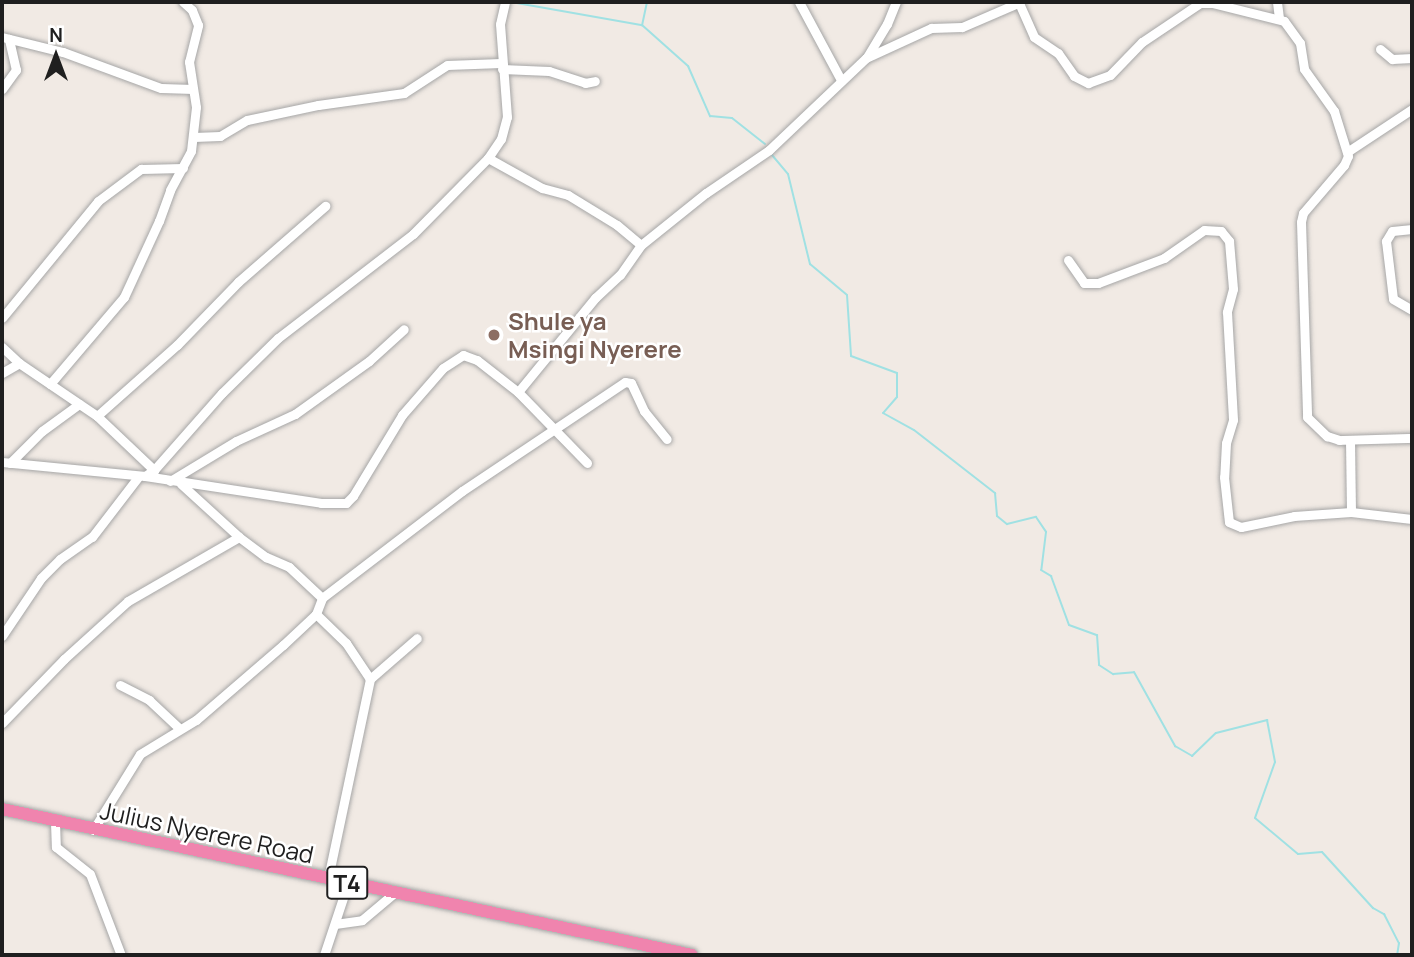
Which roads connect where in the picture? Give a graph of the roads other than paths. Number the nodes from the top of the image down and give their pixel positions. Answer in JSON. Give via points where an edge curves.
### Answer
{"nodes":[{"id":1,"x":183,"y":2,"type":"edge"},
{"id":2,"x":505,"y":2,"type":"edge"},
{"id":3,"x":799,"y":2,"type":"edge"},
{"id":4,"x":895,"y":2,"type":"edge"},
{"id":5,"x":1020,"y":2,"type":"edge"},
{"id":6,"x":1239,"y":2,"type":"edge"},
{"id":7,"x":1277,"y":2,"type":"edge"},
{"id":8,"x":1228,"y":7,"type":"junction"},
{"id":9,"x":1279,"y":18,"type":"junction"},
{"id":10,"x":5,"y":38,"type":"edge"},
{"id":11,"x":1380,"y":49,"type":"dead end"},
{"id":12,"x":866,"y":58,"type":"junction"},
{"id":13,"x":1412,"y":58,"type":"edge"},
{"id":14,"x":502,"y":66,"type":"junction"},
{"id":15,"x":595,"y":80,"type":"dead end"},
{"id":16,"x":841,"y":80,"type":"junction"},
{"id":17,"x":2,"y":89,"type":"edge"},
{"id":18,"x":193,"y":89,"type":"junction"},
{"id":19,"x":1412,"y":109,"type":"edge"},
{"id":20,"x":194,"y":137,"type":"junction"},
{"id":21,"x":1347,"y":152,"type":"junction"},
{"id":22,"x":488,"y":158,"type":"junction"},
{"id":23,"x":183,"y":168,"type":"junction"},
{"id":24,"x":325,"y":206,"type":"dead end"},
{"id":25,"x":1412,"y":229,"type":"edge"},
{"id":26,"x":641,"y":245,"type":"junction"},
{"id":27,"x":1068,"y":260,"type":"dead end"},
{"id":28,"x":1412,"y":310,"type":"edge"},
{"id":29,"x":2,"y":318,"type":"edge"},
{"id":30,"x":404,"y":329,"type":"dead end"},
{"id":31,"x":2,"y":347,"type":"edge"},
{"id":32,"x":19,"y":363,"type":"junction"},
{"id":33,"x":2,"y":373,"type":"edge"},
{"id":34,"x":50,"y":384,"type":"junction"},
{"id":35,"x":517,"y":392,"type":"junction"},
{"id":36,"x":79,"y":404,"type":"junction"},
{"id":37,"x":97,"y":416,"type":"junction"},
{"id":38,"x":552,"y":429,"type":"junction"},
{"id":39,"x":1412,"y":438,"type":"edge"},
{"id":40,"x":667,"y":439,"type":"dead end"},
{"id":41,"x":1350,"y":440,"type":"junction"},
{"id":42,"x":6,"y":463,"type":"edge"},
{"id":43,"x":587,"y":463,"type":"dead end"},
{"id":44,"x":146,"y":474,"type":"junction"},
{"id":45,"x":170,"y":481,"type":"junction"},
{"id":46,"x":181,"y":484,"type":"junction"},
{"id":47,"x":1351,"y":512,"type":"junction"},
{"id":48,"x":1412,"y":519,"type":"edge"},
{"id":49,"x":239,"y":537,"type":"junction"},
{"id":50,"x":322,"y":598,"type":"junction"},
{"id":51,"x":316,"y":614,"type":"junction"},
{"id":52,"x":2,"y":636,"type":"edge"},
{"id":53,"x":417,"y":638,"type":"dead end"},
{"id":54,"x":370,"y":679,"type":"junction"},
{"id":55,"x":120,"y":685,"type":"dead end"},
{"id":56,"x":2,"y":723,"type":"edge"},
{"id":57,"x":180,"y":729,"type":"junction"},
{"id":58,"x":2,"y":809,"type":"edge"},
{"id":59,"x":55,"y":822,"type":"junction"},
{"id":60,"x":93,"y":830,"type":"junction"},
{"id":61,"x":328,"y":879,"type":"junction"},
{"id":62,"x":348,"y":883,"type":"junction"},
{"id":63,"x":393,"y":894,"type":"junction"},
{"id":64,"x":335,"y":924,"type":"junction"},
{"id":65,"x":121,"y":955,"type":"edge"},
{"id":66,"x":324,"y":955,"type":"edge"},
{"id":67,"x":692,"y":955,"type":"edge"}],
"edges":[{"from":1,"to":18,"type":"street","via":[[198,25],[190,56]]},
{"from":2,"to":14,"type":"street","via":[[500,24]]},
{"from":3,"to":16,"type":"street"},
{"from":4,"to":12,"type":"street"},
{"from":5,"to":8,"type":"street","via":[[1034,37],[1058,53],[1074,76],[1087,83],[1110,75],[1142,42],[1189,8],[1206,2]]},
{"from":5,"to":12,"type":"street","via":[[962,27],[931,28]]},
{"from":6,"to":8,"type":"street"},
{"from":7,"to":9,"type":"street"},
{"from":8,"to":9,"type":"street"},
{"from":9,"to":21,"type":"street","via":[[1300,43],[1304,69],[1334,111]]},
{"from":10,"to":17,"type":"street","via":[[16,70]]},
{"from":10,"to":18,"type":"street","via":[[63,52],[161,88]]},
{"from":11,"to":13,"type":"street","via":[[1392,59]]},
{"from":12,"to":16,"type":"street"},
{"from":14,"to":15,"type":"street","via":[[548,71],[585,83]]},
{"from":14,"to":20,"type":"street","via":[[447,65],[404,93],[318,105],[247,120],[220,136]]},
{"from":14,"to":22,"type":"street","via":[[507,117],[502,139]]},
{"from":16,"to":26,"type":"street","via":[[769,150]]},
{"from":18,"to":20,"type":"street"},
{"from":19,"to":21,"type":"street"},
{"from":20,"to":23,"type":"street"},
{"from":21,"to":41,"type":"street","via":[[1344,165],[1303,213],[1299,234],[1307,417],[1327,436]]},
{"from":22,"to":26,"type":"street","via":[[542,188],[568,195]]},
{"from":22,"to":44,"type":"street","via":[[413,234],[278,338]]},
{"from":23,"to":29,"type":"street","via":[[141,169],[108,193]]},
{"from":23,"to":34,"type":"street","via":[[124,297]]},
{"from":24,"to":37,"type":"street"},
{"from":25,"to":28,"type":"street","via":[[1392,231],[1386,241],[1393,299]]},
{"from":26,"to":35,"type":"street"},
{"from":27,"to":47,"type":"street","via":[[1087,285],[1164,258],[1204,230],[1217,229],[1226,236],[1233,289],[1227,312],[1233,420],[1224,477],[1229,522],[1241,527],[1294,516]]},
{"from":30,"to":45,"type":"street","via":[[295,415],[236,441]]},
{"from":31,"to":32,"type":"street"},
{"from":32,"to":33,"type":"street"},
{"from":32,"to":34,"type":"street"},
{"from":34,"to":36,"type":"street"},
{"from":35,"to":38,"type":"street"},
{"from":35,"to":46,"type":"street","via":[[477,360],[463,355],[443,368],[402,415],[346,503]]},
{"from":36,"to":37,"type":"street"},
{"from":36,"to":42,"type":"street"},
{"from":37,"to":44,"type":"street"},
{"from":38,"to":40,"type":"street","via":[[628,382]]},
{"from":38,"to":43,"type":"street"},
{"from":38,"to":50,"type":"street"},
{"from":39,"to":41,"type":"street"},
{"from":41,"to":47,"type":"street"},
{"from":42,"to":44,"type":"street"},
{"from":44,"to":45,"type":"street"},
{"from":44,"to":52,"type":"street","via":[[92,537],[41,578]]},
{"from":45,"to":46,"type":"street"},
{"from":46,"to":49,"type":"street"},
{"from":47,"to":48,"type":"street"},
{"from":49,"to":50,"type":"street","via":[[289,567]]},
{"from":49,"to":56,"type":"street","via":[[128,601]]},
{"from":50,"to":51,"type":"street"},
{"from":51,"to":54,"type":"street","via":[[346,643]]},
{"from":51,"to":57,"type":"street"},
{"from":53,"to":54,"type":"street"},
{"from":54,"to":61,"type":"street"},
{"from":55,"to":57,"type":"street","via":[[149,700]]},
{"from":57,"to":60,"type":"street","via":[[141,754]]},
{"from":58,"to":59,"type":"highway","name":"Julius Nyerere Road","number":"T4"},
{"from":59,"to":60,"type":"highway","name":"Julius Nyerere Road","number":"T4"},
{"from":59,"to":65,"type":"street","via":[[56,847],[93,881]]},
{"from":60,"to":61,"type":"highway","name":"Julius Nyerere Road","number":"T4"},
{"from":61,"to":62,"type":"highway","name":"Julius Nyerere Road","number":"T4"},
{"from":62,"to":63,"type":"highway","name":"Julius Nyerere Road","number":"T4"},
{"from":62,"to":64,"type":"street"},
{"from":63,"to":64,"type":"street","via":[[362,920]]},
{"from":63,"to":67,"type":"highway","name":"Julius Nyerere Road","number":"T4"},
{"from":64,"to":66,"type":"street"}]}
